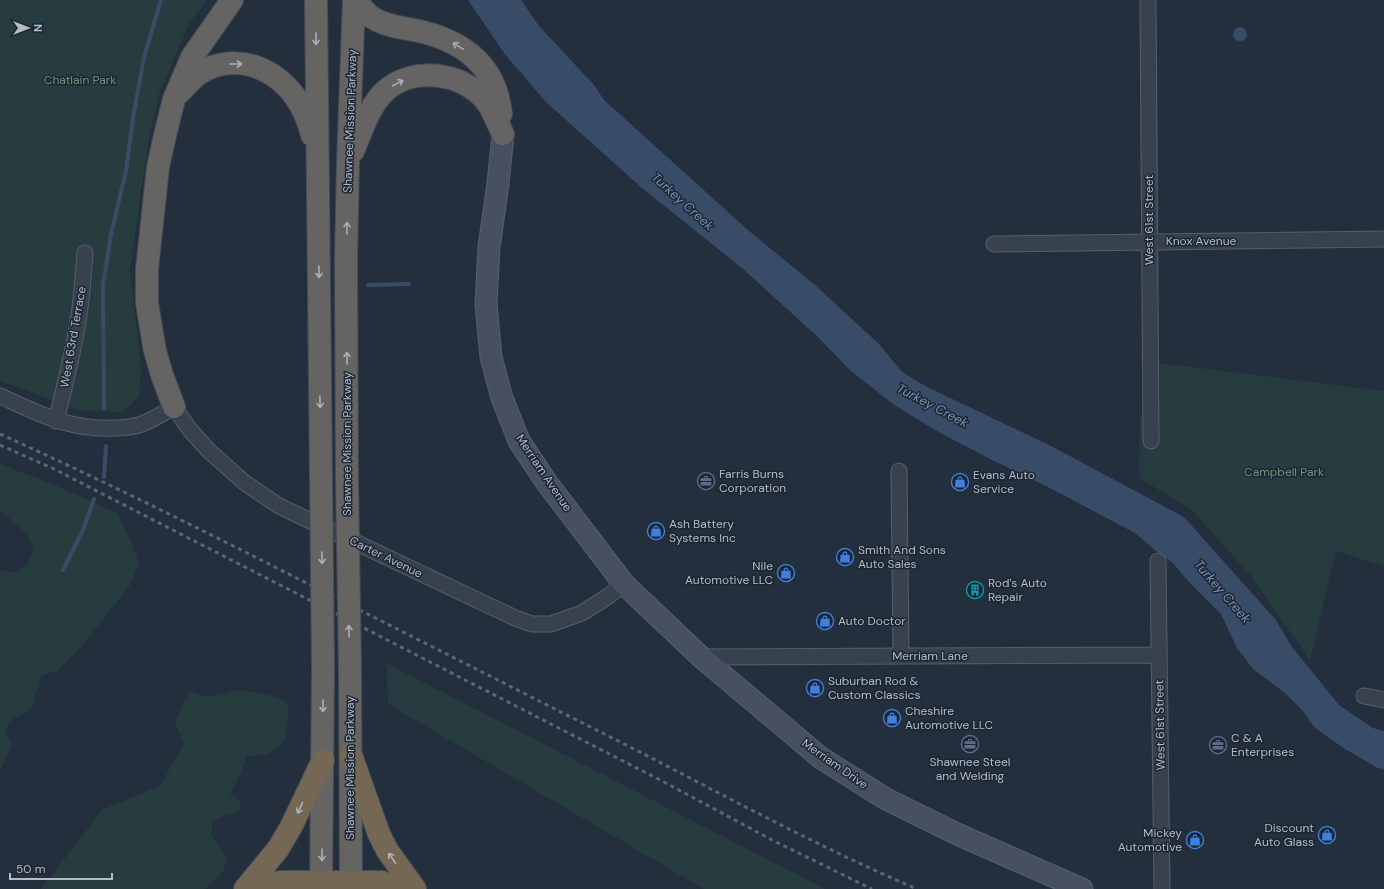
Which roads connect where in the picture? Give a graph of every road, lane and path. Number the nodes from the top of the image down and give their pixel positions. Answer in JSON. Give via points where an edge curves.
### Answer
{"nodes":[{"id":1,"x":232,"y":0,"type":"edge"},
{"id":2,"x":316,"y":0,"type":"edge"},
{"id":3,"x":355,"y":0,"type":"edge"},
{"id":4,"x":1148,"y":0,"type":"edge"},
{"id":5,"x":174,"y":99,"type":"junction"},
{"id":6,"x":502,"y":134,"type":"junction"},
{"id":7,"x":348,"y":163,"type":"junction"},
{"id":8,"x":318,"y":177,"type":"junction"},
{"id":9,"x":1384,"y":239,"type":"edge"},
{"id":10,"x":1148,"y":241,"type":"junction"},
{"id":11,"x":994,"y":244,"type":"dead end"},
{"id":12,"x":85,"y":253,"type":"dead end"},
{"id":13,"x":0,"y":396,"type":"edge"},
{"id":14,"x":174,"y":407,"type":"junction"},
{"id":15,"x":56,"y":421,"type":"junction"},
{"id":16,"x":1151,"y":440,"type":"dead end"},
{"id":17,"x":899,"y":471,"type":"dead end"},
{"id":18,"x":1158,"y":561,"type":"dead end"},
{"id":19,"x":624,"y":584,"type":"junction"},
{"id":20,"x":1159,"y":655,"type":"junction"},
{"id":21,"x":901,"y":656,"type":"junction"},
{"id":22,"x":701,"y":657,"type":"junction"},
{"id":23,"x":1364,"y":696,"type":"dead end"},
{"id":24,"x":1384,"y":700,"type":"edge"},
{"id":25,"x":351,"y":755,"type":"junction"},
{"id":26,"x":322,"y":760,"type":"junction"},
{"id":27,"x":322,"y":885,"type":"edge"},
{"id":28,"x":351,"y":885,"type":"edge"},
{"id":29,"x":245,"y":889,"type":"edge"},
{"id":30,"x":256,"y":889,"type":"edge"},
{"id":31,"x":400,"y":889,"type":"edge"},
{"id":32,"x":416,"y":889,"type":"edge"},
{"id":33,"x":1082,"y":889,"type":"edge"},
{"id":34,"x":1162,"y":889,"type":"edge"}],
"edges":[{"from":1,"to":5,"type":"highway","via":[[192,57]]},
{"from":2,"to":8,"type":"highway","one_way":true},
{"from":6,"to":3,"type":"highway","one_way":true,"via":[[499,101],[488,72],[478,61],[440,37],[374,18]]},
{"from":3,"to":7,"type":"highway","name":"Shawnee Mission Parkway"},
{"from":4,"to":10,"type":"street","name":"West 61st Street"},
{"from":5,"to":8,"type":"highway","one_way":true,"via":[[198,74],[221,65],[246,65],[269,72],[290,89],[298,100],[310,126]]},
{"from":5,"to":14,"type":"highway","via":[[158,167],[147,269],[147,303],[155,351]]},
{"from":7,"to":6,"type":"highway","one_way":true,"via":[[377,100],[393,85],[417,76],[445,76],[474,88],[487,102]]},
{"from":6,"to":19,"type":"main road","name":"Merriam Avenue","via":[[489,247],[486,304],[491,357],[502,398],[519,441],[547,483]]},
{"from":25,"to":7,"type":"highway","name":"Shawnee Mission Parkway","one_way":true,"bridge":true,"via":[[347,481]]},
{"from":8,"to":26,"type":"highway","one_way":true,"bridge":true},
{"from":9,"to":10,"type":"street","name":"Knox Avenue"},
{"from":10,"to":11,"type":"street","name":"Knox Avenue"},
{"from":10,"to":16,"type":"street","name":"West 61st Street"},
{"from":12,"to":15,"type":"street","name":"West 63rd Terrace","via":[[78,322]]},
{"from":13,"to":15,"type":"street"},
{"from":14,"to":15,"type":"street","via":[[139,425],[126,428],[101,429]]},
{"from":14,"to":19,"type":"street","name":"Carter Avenue","via":[[209,451],[245,484],[279,506],[515,618],[532,624],[551,624],[582,613]]},
{"from":17,"to":21,"type":"street"},
{"from":18,"to":20,"type":"street","name":"West 61st Street"},
{"from":19,"to":22,"type":"main road","name":"Merriam Drive"},
{"from":20,"to":21,"type":"street","name":"Merriam Lane"},
{"from":20,"to":34,"type":"street","name":"West 61st Street"},
{"from":21,"to":22,"type":"street","name":"Merriam Lane"},
{"from":22,"to":33,"type":"main road","name":"Merriam Drive","via":[[821,758],[886,799],[956,834]]},
{"from":23,"to":24,"type":"street"},
{"from":25,"to":28,"type":"highway","name":"Shawnee Mission Parkway"},
{"from":32,"to":25,"type":"highway","one_way":true,"via":[[387,850],[379,834]]},
{"from":26,"to":27,"type":"highway","one_way":true},
{"from":26,"to":29,"type":"highway","one_way":true,"via":[[292,827],[278,849]]},
{"from":27,"to":28,"type":"highway"},
{"from":27,"to":30,"type":"highway","via":[[282,882],[266,884]]},
{"from":28,"to":31,"type":"highway","via":[[382,882]]}]}
